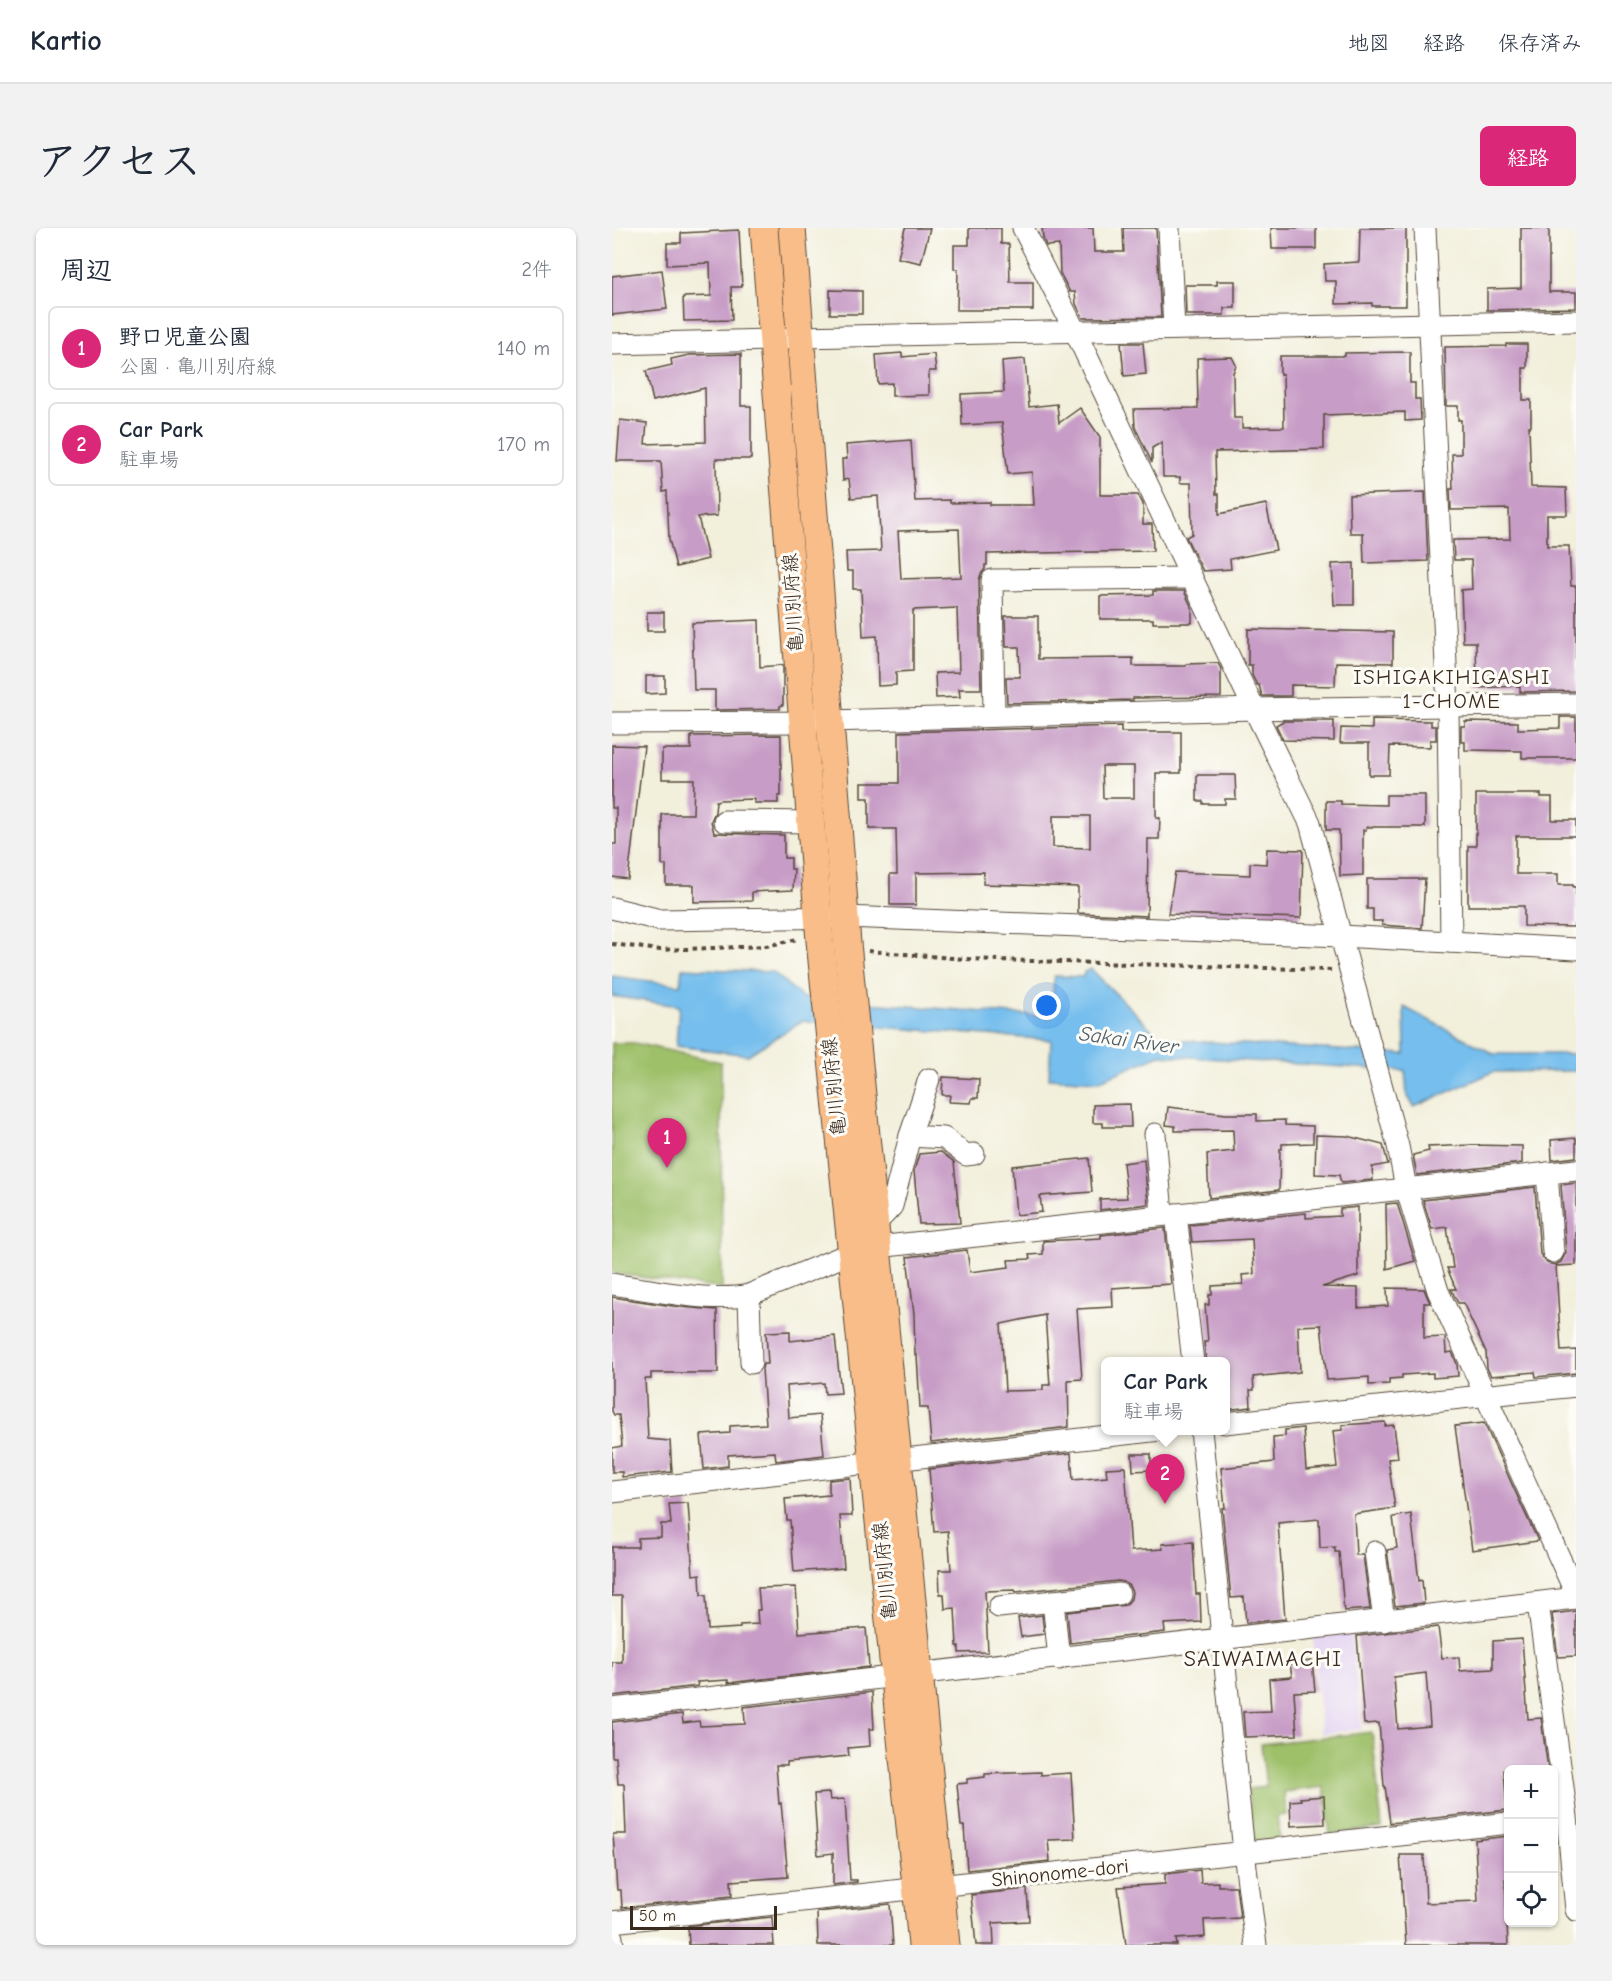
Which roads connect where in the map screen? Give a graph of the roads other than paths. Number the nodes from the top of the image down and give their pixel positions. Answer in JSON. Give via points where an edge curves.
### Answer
{"nodes":[{"id":1,"x":764,"y":228,"type":"edge"},
{"id":2,"x":792,"y":228,"type":"edge"},
{"id":3,"x":1023,"y":228,"type":"edge"},
{"id":4,"x":1169,"y":228,"type":"edge"},
{"id":5,"x":1425,"y":228,"type":"edge"},
{"id":6,"x":1576,"y":321,"type":"edge"},
{"id":7,"x":1429,"y":324,"type":"junction"},
{"id":8,"x":1174,"y":329,"type":"junction"},
{"id":9,"x":1075,"y":331,"type":"junction"},
{"id":10,"x":800,"y":337,"type":"junction"},
{"id":11,"x":773,"y":340,"type":"junction"},
{"id":12,"x":612,"y":344,"type":"edge"},
{"id":13,"x":1192,"y":578,"type":"junction"},
{"id":14,"x":1576,"y":704,"type":"edge"},
{"id":15,"x":1448,"y":706,"type":"junction"},
{"id":16,"x":1254,"y":709,"type":"junction"},
{"id":17,"x":994,"y":716,"type":"junction"},
{"id":18,"x":830,"y":721,"type":"junction"},
{"id":19,"x":803,"y":722,"type":"junction"},
{"id":20,"x":612,"y":723,"type":"edge"},
{"id":21,"x":724,"y":821,"type":"dead end"},
{"id":22,"x":810,"y":822,"type":"junction"},
{"id":23,"x":612,"y":908,"type":"edge"},
{"id":24,"x":814,"y":932,"type":"junction"},
{"id":25,"x":1341,"y":936,"type":"junction"},
{"id":26,"x":853,"y":937,"type":"junction"},
{"id":27,"x":1451,"y":942,"type":"junction"},
{"id":28,"x":1576,"y":949,"type":"edge"},
{"id":29,"x":929,"y":1079,"type":"dead end"},
{"id":30,"x":1155,"y":1134,"type":"dead end"},
{"id":31,"x":910,"y":1136,"type":"junction"},
{"id":32,"x":974,"y":1154,"type":"dead end"},
{"id":33,"x":1576,"y":1170,"type":"edge"},
{"id":34,"x":1547,"y":1173,"type":"junction"},
{"id":35,"x":1406,"y":1188,"type":"junction"},
{"id":36,"x":1169,"y":1214,"type":"junction"},
{"id":37,"x":877,"y":1235,"type":"junction"},
{"id":38,"x":1553,"y":1252,"type":"dead end"},
{"id":39,"x":851,"y":1253,"type":"junction"},
{"id":40,"x":612,"y":1284,"type":"edge"},
{"id":41,"x":749,"y":1295,"type":"junction"},
{"id":42,"x":1192,"y":1357,"type":"edge"},
{"id":43,"x":751,"y":1363,"type":"dead end"},
{"id":44,"x":1576,"y":1386,"type":"edge"},
{"id":45,"x":1486,"y":1396,"type":"junction"},
{"id":46,"x":1230,"y":1422,"type":"edge"},
{"id":47,"x":1125,"y":1435,"type":"edge"},
{"id":48,"x":1201,"y":1435,"type":"edge"},
{"id":49,"x":886,"y":1462,"type":"junction"},
{"id":50,"x":612,"y":1492,"type":"edge"},
{"id":51,"x":1375,"y":1552,"type":"dead end"},
{"id":52,"x":1119,"y":1594,"type":"dead end"},
{"id":53,"x":1576,"y":1596,"type":"edge"},
{"id":54,"x":1053,"y":1601,"type":"junction"},
{"id":55,"x":1538,"y":1603,"type":"junction"},
{"id":56,"x":999,"y":1607,"type":"dead end"},
{"id":57,"x":1384,"y":1621,"type":"junction"},
{"id":58,"x":1224,"y":1640,"type":"junction"},
{"id":59,"x":1059,"y":1659,"type":"junction"},
{"id":60,"x":907,"y":1675,"type":"junction"},
{"id":61,"x":612,"y":1709,"type":"edge"},
{"id":62,"x":1565,"y":1817,"type":"edge"},
{"id":63,"x":1504,"y":1824,"type":"edge"},
{"id":64,"x":1244,"y":1852,"type":"junction"},
{"id":65,"x":928,"y":1888,"type":"junction"},
{"id":66,"x":1576,"y":1910,"type":"edge"},
{"id":67,"x":612,"y":1922,"type":"edge"},
{"id":68,"x":612,"y":1938,"type":"edge"},
{"id":69,"x":613,"y":1945,"type":"edge"},
{"id":70,"x":922,"y":1945,"type":"edge"},
{"id":71,"x":946,"y":1945,"type":"edge"},
{"id":72,"x":1256,"y":1945,"type":"edge"}],
"edges":[{"from":1,"to":11,"type":"main road","name":"亀川別府線"},
{"from":2,"to":10,"type":"main road","name":"亀川別府線"},
{"from":3,"to":9,"type":"street"},
{"from":4,"to":8,"type":"street"},
{"from":5,"to":7,"type":"street"},
{"from":6,"to":7,"type":"street"},
{"from":7,"to":8,"type":"street"},
{"from":7,"to":15,"type":"street"},
{"from":8,"to":9,"type":"street"},
{"from":9,"to":10,"type":"street"},
{"from":9,"to":13,"type":"street"},
{"from":10,"to":11,"type":"street"},
{"from":10,"to":18,"type":"main road","name":"亀川別府線"},
{"from":11,"to":12,"type":"street"},
{"from":11,"to":19,"type":"main road","name":"亀川別府線"},
{"from":13,"to":16,"type":"street"},
{"from":13,"to":17,"type":"street","via":[[992,580]]},
{"from":14,"to":15,"type":"street"},
{"from":15,"to":16,"type":"street"},
{"from":15,"to":27,"type":"street"},
{"from":16,"to":17,"type":"street"},
{"from":16,"to":25,"type":"street","via":[[1311,823]]},
{"from":17,"to":18,"type":"street"},
{"from":18,"to":19,"type":"street"},
{"from":18,"to":26,"type":"main road","name":"亀川別府線"},
{"from":19,"to":20,"type":"street"},
{"from":19,"to":22,"type":"main road","name":"亀川別府線"},
{"from":21,"to":22,"type":"street"},
{"from":22,"to":24,"type":"main road","name":"亀川別府線"},
{"from":23,"to":24,"type":"street","via":[[660,920]]},
{"from":24,"to":26,"type":"street"},
{"from":24,"to":39,"type":"main road","name":"亀川別府線"},
{"from":25,"to":26,"type":"street"},
{"from":25,"to":27,"type":"street"},
{"from":25,"to":35,"type":"street"},
{"from":26,"to":37,"type":"main road","name":"亀川別府線","via":[[858,1064]]},
{"from":27,"to":28,"type":"street"},
{"from":29,"to":31,"type":"street"},
{"from":30,"to":36,"type":"street"},
{"from":31,"to":32,"type":"street","via":[[944,1138],[966,1155]]},
{"from":31,"to":37,"type":"street","via":[[892,1206]]},
{"from":33,"to":34,"type":"street"},
{"from":34,"to":35,"type":"street"},
{"from":34,"to":38,"type":"street"},
{"from":35,"to":36,"type":"street"},
{"from":35,"to":45,"type":"street","via":[[1438,1291]]},
{"from":36,"to":37,"type":"street"},
{"from":36,"to":42,"type":"street"},
{"from":37,"to":39,"type":"street"},
{"from":37,"to":49,"type":"main road","name":"亀川別府線"},
{"from":39,"to":41,"type":"street"},
{"from":39,"to":49,"type":"main road","name":"亀川別府線"},
{"from":40,"to":41,"type":"street","via":[[698,1296]]},
{"from":41,"to":43,"type":"street"},
{"from":44,"to":45,"type":"street"},
{"from":45,"to":46,"type":"street"},
{"from":45,"to":53,"type":"street"},
{"from":47,"to":49,"type":"street"},
{"from":48,"to":58,"type":"street"},
{"from":49,"to":50,"type":"street"},
{"from":49,"to":60,"type":"main road","name":"亀川別府線"},
{"from":51,"to":57,"type":"street"},
{"from":52,"to":54,"type":"street"},
{"from":53,"to":55,"type":"street"},
{"from":54,"to":56,"type":"street"},
{"from":54,"to":59,"type":"street"},
{"from":55,"to":57,"type":"street"},
{"from":55,"to":62,"type":"street"},
{"from":57,"to":58,"type":"street"},
{"from":58,"to":59,"type":"street"},
{"from":58,"to":64,"type":"street"},
{"from":59,"to":60,"type":"street"},
{"from":60,"to":61,"type":"street"},
{"from":60,"to":65,"type":"main road","name":"亀川別府線"},
{"from":62,"to":66,"type":"street"},
{"from":63,"to":64,"type":"street","name":"Shinonome-dori"},
{"from":64,"to":65,"type":"street","name":"Shinonome-dori"},
{"from":64,"to":72,"type":"street"},
{"from":65,"to":67,"type":"street","name":"Shinonome-dori"},
{"from":65,"to":70,"type":"main road","name":"亀川別府線"},
{"from":65,"to":71,"type":"main road","name":"亀川別府線"},
{"from":68,"to":69,"type":"street"}]}
